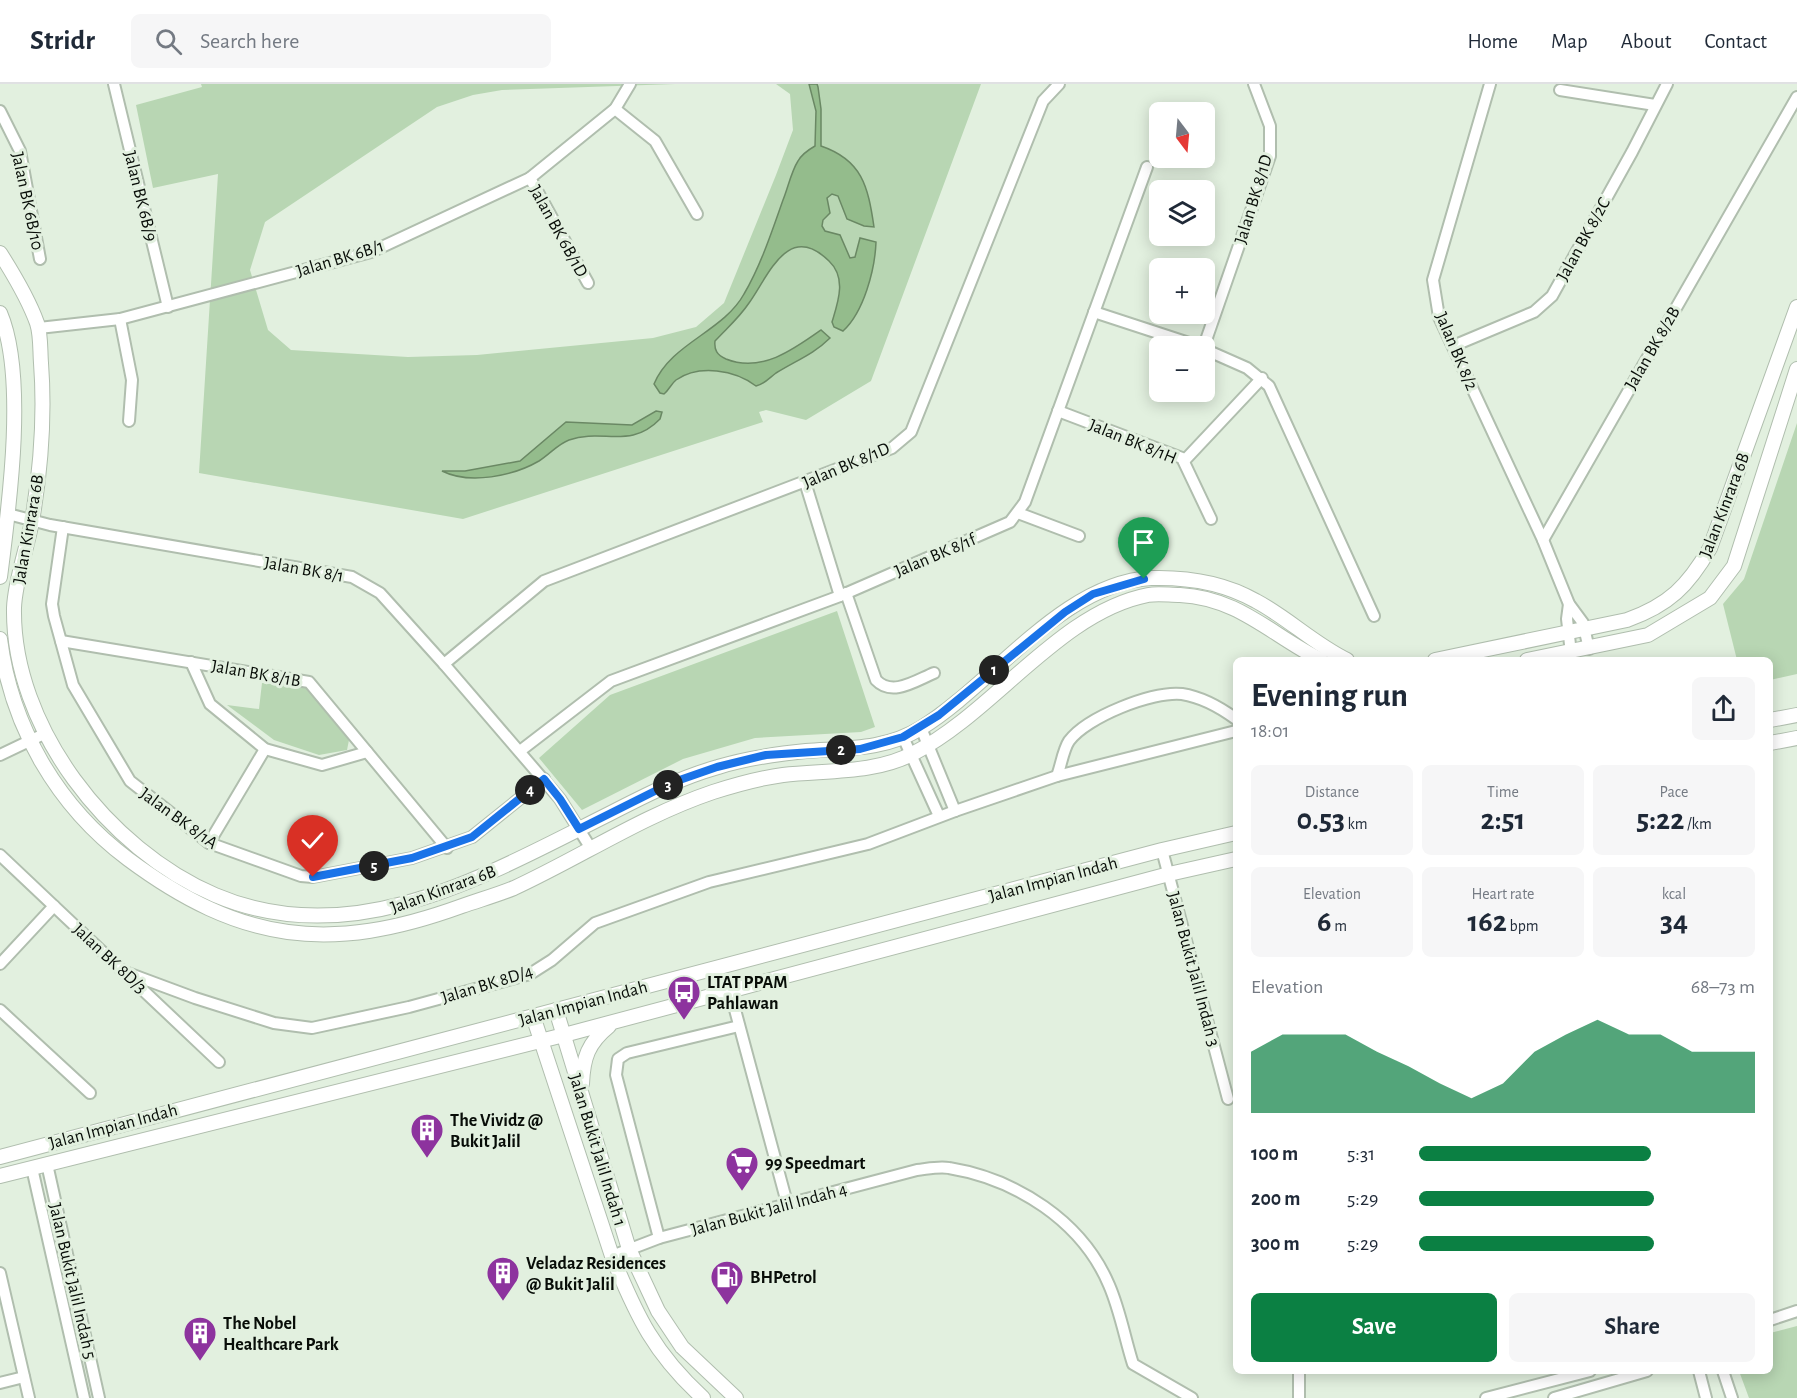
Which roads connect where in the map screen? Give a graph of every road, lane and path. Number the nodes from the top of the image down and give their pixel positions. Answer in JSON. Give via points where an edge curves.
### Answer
{"nodes":[{"id":1,"x":114,"y":84,"type":"edge"},
{"id":2,"x":630,"y":84,"type":"edge"},
{"id":3,"x":1059,"y":84,"type":"edge"},
{"id":4,"x":1254,"y":84,"type":"edge"},
{"id":5,"x":1491,"y":84,"type":"edge"},
{"id":6,"x":1667,"y":84,"type":"edge"},
{"id":7,"x":1560,"y":90,"type":"dead end"},
{"id":8,"x":1797,"y":97,"type":"edge"},
{"id":9,"x":1655,"y":105,"type":"junction"},
{"id":10,"x":615,"y":109,"type":"junction"},
{"id":11,"x":0,"y":111,"type":"edge"},
{"id":12,"x":1148,"y":167,"type":"dead end"},
{"id":13,"x":530,"y":178,"type":"junction"},
{"id":14,"x":698,"y":214,"type":"dead end"},
{"id":15,"x":0,"y":253,"type":"edge"},
{"id":16,"x":40,"y":259,"type":"dead end"},
{"id":17,"x":588,"y":283,"type":"dead end"},
{"id":18,"x":168,"y":307,"type":"junction"},
{"id":19,"x":1797,"y":307,"type":"edge"},
{"id":20,"x":1094,"y":312,"type":"junction"},
{"id":21,"x":0,"y":313,"type":"edge"},
{"id":22,"x":120,"y":319,"type":"junction"},
{"id":23,"x":39,"y":328,"type":"junction"},
{"id":24,"x":1167,"y":336,"type":"edge"},
{"id":25,"x":1208,"y":336,"type":"edge"},
{"id":26,"x":1453,"y":346,"type":"junction"},
{"id":27,"x":1215,"y":353,"type":"edge"},
{"id":28,"x":1797,"y":369,"type":"edge"},
{"id":29,"x":1262,"y":378,"type":"junction"},
{"id":30,"x":1058,"y":411,"type":"junction"},
{"id":31,"x":129,"y":421,"type":"dead end"},
{"id":32,"x":1184,"y":461,"type":"junction"},
{"id":33,"x":805,"y":482,"type":"junction"},
{"id":34,"x":1018,"y":513,"type":"junction"},
{"id":35,"x":8,"y":514,"type":"junction"},
{"id":36,"x":1211,"y":519,"type":"dead end"},
{"id":37,"x":32,"y":522,"type":"junction"},
{"id":38,"x":63,"y":527,"type":"junction"},
{"id":39,"x":1079,"y":536,"type":"dead end"},
{"id":40,"x":1543,"y":540,"type":"junction"},
{"id":41,"x":0,"y":577,"type":"edge"},
{"id":42,"x":843,"y":594,"type":"junction"},
{"id":43,"x":1569,"y":604,"type":"junction"},
{"id":44,"x":1374,"y":616,"type":"dead end"},
{"id":45,"x":1585,"y":629,"type":"junction"},
{"id":46,"x":1569,"y":633,"type":"junction"},
{"id":47,"x":0,"y":639,"type":"edge"},
{"id":48,"x":61,"y":641,"type":"junction"},
{"id":49,"x":1589,"y":649,"type":"junction"},
{"id":50,"x":1571,"y":652,"type":"junction"},
{"id":51,"x":1315,"y":657,"type":"edge"},
{"id":52,"x":1342,"y":657,"type":"edge"},
{"id":53,"x":1450,"y":657,"type":"edge"},
{"id":54,"x":1544,"y":657,"type":"edge"},
{"id":55,"x":191,"y":662,"type":"junction"},
{"id":56,"x":444,"y":664,"type":"junction"},
{"id":57,"x":934,"y":674,"type":"dead end"},
{"id":58,"x":1797,"y":715,"type":"edge"},
{"id":59,"x":1233,"y":717,"type":"edge"},
{"id":60,"x":1773,"y":719,"type":"edge"},
{"id":61,"x":921,"y":728,"type":"junction"},
{"id":62,"x":46,"y":733,"type":"junction"},
{"id":63,"x":1233,"y":733,"type":"edge"},
{"id":64,"x":903,"y":737,"type":"junction"},
{"id":65,"x":1797,"y":738,"type":"edge"},
{"id":66,"x":29,"y":739,"type":"junction"},
{"id":67,"x":1773,"y":742,"type":"edge"},
{"id":68,"x":929,"y":745,"type":"junction"},
{"id":69,"x":265,"y":749,"type":"junction"},
{"id":70,"x":520,"y":751,"type":"junction"},
{"id":71,"x":367,"y":752,"type":"junction"},
{"id":72,"x":0,"y":755,"type":"edge"},
{"id":73,"x":912,"y":755,"type":"junction"},
{"id":74,"x":1057,"y":776,"type":"junction"},
{"id":75,"x":544,"y":779,"type":"junction"},
{"id":76,"x":955,"y":810,"type":"junction"},
{"id":77,"x":939,"y":816,"type":"junction"},
{"id":78,"x":579,"y":829,"type":"junction"},
{"id":79,"x":1233,"y":834,"type":"edge"},
{"id":80,"x":209,"y":843,"type":"junction"},
{"id":81,"x":590,"y":847,"type":"junction"},
{"id":82,"x":447,"y":848,"type":"junction"},
{"id":83,"x":1162,"y":850,"type":"junction"},
{"id":84,"x":0,"y":855,"type":"edge"},
{"id":85,"x":1233,"y":860,"type":"edge"},
{"id":86,"x":1169,"y":874,"type":"junction"},
{"id":87,"x":54,"y":906,"type":"junction"},
{"id":88,"x":0,"y":964,"type":"edge"},
{"id":89,"x":125,"y":972,"type":"junction"},
{"id":90,"x":730,"y":991,"type":"junction"},
{"id":91,"x":0,"y":1010,"type":"edge"},
{"id":92,"x":556,"y":1010,"type":"junction"},
{"id":93,"x":533,"y":1016,"type":"junction"},
{"id":94,"x":612,"y":1023,"type":"junction"},
{"id":95,"x":739,"y":1026,"type":"junction"},
{"id":96,"x":564,"y":1035,"type":"junction"},
{"id":97,"x":540,"y":1041,"type":"junction"},
{"id":98,"x":219,"y":1062,"type":"dead end"},
{"id":99,"x":90,"y":1093,"type":"dead end"},
{"id":100,"x":582,"y":1098,"type":"junction"},
{"id":101,"x":1228,"y":1099,"type":"dead end"},
{"id":102,"x":0,"y":1157,"type":"edge"},
{"id":103,"x":47,"y":1164,"type":"junction"},
{"id":104,"x":32,"y":1168,"type":"junction"},
{"id":105,"x":0,"y":1176,"type":"edge"},
{"id":106,"x":787,"y":1203,"type":"junction"},
{"id":107,"x":659,"y":1238,"type":"junction"},
{"id":108,"x":629,"y":1249,"type":"junction"},
{"id":109,"x":612,"y":1256,"type":"junction"},
{"id":110,"x":0,"y":1273,"type":"edge"},
{"id":111,"x":1797,"y":1311,"type":"edge"},
{"id":112,"x":1773,"y":1319,"type":"edge"},
{"id":113,"x":1299,"y":1374,"type":"edge"},
{"id":114,"x":1578,"y":1374,"type":"edge"},
{"id":115,"x":1637,"y":1374,"type":"edge"},
{"id":116,"x":1697,"y":1374,"type":"edge"},
{"id":117,"x":1724,"y":1374,"type":"edge"},
{"id":118,"x":24,"y":1377,"type":"junction"},
{"id":119,"x":0,"y":1383,"type":"edge"},
{"id":120,"x":29,"y":1398,"type":"edge"},
{"id":121,"x":84,"y":1398,"type":"edge"},
{"id":122,"x":99,"y":1398,"type":"edge"},
{"id":123,"x":703,"y":1398,"type":"edge"},
{"id":124,"x":736,"y":1398,"type":"edge"},
{"id":125,"x":1192,"y":1398,"type":"edge"},
{"id":126,"x":1299,"y":1398,"type":"edge"},
{"id":127,"x":1486,"y":1398,"type":"edge"},
{"id":128,"x":1554,"y":1398,"type":"edge"},
{"id":129,"x":1706,"y":1398,"type":"edge"},
{"id":130,"x":1732,"y":1398,"type":"edge"}],
"edges":[{"from":1,"to":18,"type":"street","name":"Jalan BK 6B/9"},
{"from":2,"to":10,"type":"street","name":"Jalan BK 6B/1"},
{"from":3,"to":33,"type":"street","name":"Jalan BK 8/1D","via":[[1043,101],[911,432],[892,447]]},
{"from":4,"to":25,"type":"street","name":"Jalan BK 8/1D","via":[[1270,126],[1270,156]]},
{"from":5,"to":26,"type":"street","name":"Jalan BK 8/2","via":[[1433,280],[1439,317]]},
{"from":6,"to":9,"type":"street","name":"Jalan BK 8/2C"},
{"from":7,"to":9,"type":"street"},
{"from":8,"to":40,"type":"street","name":"Jalan BK 8/2B"},
{"from":9,"to":26,"type":"street","name":"Jalan BK 8/2C","via":[[1552,296],[1534,312]]},
{"from":10,"to":13,"type":"street","name":"Jalan BK 6B/1"},
{"from":10,"to":14,"type":"street","via":[[655,141]]},
{"from":11,"to":16,"type":"street","name":"Jalan BK 6B/10","via":[[20,151]]},
{"from":12,"to":20,"type":"street"},
{"from":13,"to":17,"type":"street","name":"Jalan BK 6B/1D"},
{"from":13,"to":18,"type":"street","name":"Jalan BK 6B/1","via":[[371,252]]},
{"from":15,"to":23,"type":"street","name":"Jalan Kinrara 6B"},
{"from":18,"to":22,"type":"street","name":"Jalan BK 6B/1"},
{"from":19,"to":45,"type":"street","name":"Jalan Kinrara 6B","via":[[1710,548],[1695,574],[1674,597],[1649,612]]},
{"from":20,"to":24,"type":"street"},
{"from":20,"to":30,"type":"street"},
{"from":21,"to":35,"type":"street","name":"Jalan Kinrara 6B","via":[[8,332],[13,367]]},
{"from":22,"to":23,"type":"street","name":"Jalan BK 6B/1"},
{"from":22,"to":31,"type":"street","via":[[132,380]]},
{"from":23,"to":37,"type":"street","name":"Jalan Kinrara 6B","via":[[44,411]]},
{"from":26,"to":40,"type":"street","name":"Jalan BK 8/2"},
{"from":27,"to":29,"type":"street"},
{"from":28,"to":49,"type":"street","name":"Jalan Kinrara 6B","via":[[1734,566],[1710,598],[1648,635]]},
{"from":29,"to":32,"type":"street"},
{"from":29,"to":44,"type":"street","via":[[1275,396]]},
{"from":30,"to":32,"type":"street","name":"Jalan BK 8/1H"},
{"from":30,"to":34,"type":"street"},
{"from":32,"to":36,"type":"street","name":"Jalan BK 8/1H"},
{"from":33,"to":42,"type":"street"},
{"from":33,"to":56,"type":"street","name":"Jalan BK 8/1D","via":[[544,581]]},
{"from":34,"to":39,"type":"street"},
{"from":34,"to":42,"type":"street","name":"Jalan BK 8/1f","via":[[1011,522]]},
{"from":35,"to":37,"type":"street","name":"Jalan BK 8/1"},
{"from":35,"to":41,"type":"street","name":"Jalan Kinrara 6B"},
{"from":37,"to":38,"type":"street","name":"Jalan BK 8/1"},
{"from":37,"to":62,"type":"street","name":"Jalan Kinrara 6B","via":[[14,607],[24,672]]},
{"from":38,"to":48,"type":"street","name":"Jalan BK 8/1A","via":[[52,604]]},
{"from":38,"to":56,"type":"street","name":"Jalan BK 8/1","via":[[352,577],[380,593]]},
{"from":40,"to":43,"type":"street"},
{"from":42,"to":57,"type":"street","via":[[882,687],[898,688]]},
{"from":42,"to":70,"type":"street","name":"Jalan BK 8/1f","via":[[611,681]]},
{"from":43,"to":45,"type":"street"},
{"from":43,"to":46,"type":"street"},
{"from":45,"to":46,"type":"street","name":"Jalan Kinrara 6B"},
{"from":45,"to":49,"type":"street"},
{"from":46,"to":50,"type":"street"},
{"from":46,"to":53,"type":"street","name":"Jalan Kinrara 6B"},
{"from":47,"to":66,"type":"street","name":"Jalan Kinrara 6B","via":[[12,699]]},
{"from":48,"to":55,"type":"street","name":"Jalan BK 8/1B"},
{"from":48,"to":80,"type":"street","name":"Jalan BK 8/1A","via":[[78,695],[130,781]]},
{"from":49,"to":50,"type":"street","name":"Jalan Kinrara 6B"},
{"from":50,"to":54,"type":"street","name":"Jalan Kinrara 6B"},
{"from":51,"to":68,"type":"street","name":"Jalan Kinrara 6B","via":[[1251,615],[1203,597],[1151,594],[1107,607],[1090,618]]},
{"from":52,"to":61,"type":"street","name":"Jalan Kinrara 6B","via":[[1257,601],[1224,586],[1197,579],[1144,579],[1093,594],[1065,612]]},
{"from":55,"to":69,"type":"street","via":[[210,705]]},
{"from":55,"to":71,"type":"street","name":"Jalan BK 8/1B","via":[[309,682]]},
{"from":56,"to":70,"type":"street","name":"Jalan BK 8/1"},
{"from":58,"to":60,"type":"street"},
{"from":59,"to":74,"type":"street","via":[[1218,706],[1181,694],[1131,702],[1089,723],[1069,742]]},
{"from":61,"to":64,"type":"street","name":"Jalan Kinrara 6B"},
{"from":61,"to":68,"type":"street"},
{"from":62,"to":66,"type":"street"},
{"from":62,"to":78,"type":"street","name":"Jalan Kinrara 6B","via":[[76,784],[110,822],[178,875],[206,891],[247,906],[309,917],[387,910],[473,881]]},
{"from":63,"to":74,"type":"street","name":"Jalan BK 8D/4"},
{"from":64,"to":73,"type":"street"},
{"from":64,"to":78,"type":"street","name":"Jalan Kinrara 6B","via":[[860,749],[766,755],[717,767],[671,783]]},
{"from":65,"to":67,"type":"street"},
{"from":66,"to":72,"type":"street"},
{"from":66,"to":81,"type":"street","name":"Jalan Kinrara 6B","via":[[80,814],[148,873],[200,905],[236,921],[291,934],[350,935],[411,925],[513,888]]},
{"from":68,"to":73,"type":"street","name":"Jalan Kinrara 6B"},
{"from":68,"to":76,"type":"street"},
{"from":69,"to":71,"type":"street","via":[[322,765]]},
{"from":69,"to":80,"type":"street"},
{"from":70,"to":75,"type":"street","name":"Jalan BK 8/1"},
{"from":71,"to":82,"type":"street","name":"Jalan BK 8/1B"},
{"from":73,"to":77,"type":"street"},
{"from":73,"to":81,"type":"street","name":"Jalan Kinrara 6B","via":[[892,763],[777,775],[716,791],[652,816]]},
{"from":74,"to":76,"type":"street","name":"Jalan BK 8D/4"},
{"from":75,"to":78,"type":"street","name":"Jalan BK 8/1"},
{"from":75,"to":82,"type":"street","name":"Jalan BK 8/1A","via":[[472,837]]},
{"from":76,"to":77,"type":"street","name":"Jalan BK 8D/4"},
{"from":77,"to":89,"type":"street","name":"Jalan BK 8D/4","via":[[868,844],[709,882],[595,923],[530,974],[312,1028],[274,1023]]},
{"from":78,"to":81,"type":"street","name":"Jalan BK 8/1"},
{"from":79,"to":83,"type":"street","name":"Jalan Impian Indah"},
{"from":80,"to":82,"type":"street","name":"Jalan BK 8/1A","via":[[313,877]]},
{"from":83,"to":86,"type":"street","name":"Jalan Bukit Jalil Indah 3"},
{"from":83,"to":92,"type":"street","name":"Jalan Impian Indah"},
{"from":84,"to":87,"type":"street","name":"Jalan BK 8D/3"},
{"from":85,"to":86,"type":"street","name":"Jalan Impian Indah"},
{"from":86,"to":90,"type":"street","name":"Jalan Impian Indah"},
{"from":86,"to":101,"type":"street","name":"Jalan Bukit Jalil Indah 3"},
{"from":87,"to":88,"type":"street"},
{"from":87,"to":89,"type":"street","name":"Jalan BK 8D/3"},
{"from":89,"to":98,"type":"street","name":"Jalan BK 8D/3"},
{"from":90,"to":94,"type":"street","name":"Jalan Impian Indah"},
{"from":90,"to":95,"type":"street"},
{"from":91,"to":99,"type":"street"},
{"from":92,"to":93,"type":"street","name":"Jalan Impian Indah"},
{"from":92,"to":96,"type":"street","name":"Jalan Bukit Jalil Indah 1"},
{"from":93,"to":97,"type":"street","name":"Jalan Bukit Jalil Indah 1"},
{"from":93,"to":102,"type":"street","name":"Jalan Impian Indah"},
{"from":94,"to":96,"type":"street","name":"Jalan Impian Indah"},
{"from":94,"to":100,"type":"street","via":[[597,1036],[585,1056]]},
{"from":95,"to":106,"type":"street"},
{"from":95,"to":107,"type":"street","via":[[627,1053],[618,1059],[616,1075]]},
{"from":96,"to":97,"type":"street","name":"Jalan Impian Indah"},
{"from":96,"to":100,"type":"street","name":"Jalan Bukit Jalil Indah 1"},
{"from":97,"to":103,"type":"street","name":"Jalan Impian Indah"},
{"from":97,"to":109,"type":"street","name":"Jalan Bukit Jalil Indah 1"},
{"from":100,"to":108,"type":"street","name":"Jalan Bukit Jalil Indah 1"},
{"from":103,"to":104,"type":"street","name":"Jalan Impian Indah"},
{"from":103,"to":122,"type":"street","name":"Jalan Bukit Jalil Indah 5"},
{"from":104,"to":105,"type":"street","name":"Jalan Impian Indah"},
{"from":104,"to":121,"type":"street","name":"Jalan Bukit Jalil Indah 5"},
{"from":106,"to":107,"type":"street","name":"Jalan Bukit Jalil Indah 4"},
{"from":106,"to":125,"type":"street","name":"Jalan Bukit Jalil Indah 4","via":[[917,1170],[947,1167],[1016,1188],[1061,1219],[1090,1253],[1109,1285],[1133,1365]]},
{"from":107,"to":108,"type":"street","name":"Jalan Bukit Jalil Indah 4"},
{"from":108,"to":109,"type":"street","name":"Jalan Bukit Jalil Indah 4"},
{"from":108,"to":124,"type":"street","name":"Jalan Bukit Jalil Indah 1","via":[[658,1311],[682,1347]]},
{"from":109,"to":123,"type":"street","name":"Jalan Bukit Jalil Indah 1","via":[[647,1334],[674,1371]]},
{"from":110,"to":118,"type":"street"},
{"from":111,"to":112,"type":"street"},
{"from":113,"to":126,"type":"street"},
{"from":114,"to":127,"type":"street"},
{"from":115,"to":128,"type":"street"},
{"from":116,"to":129,"type":"street"},
{"from":117,"to":130,"type":"street"},
{"from":118,"to":119,"type":"street"},
{"from":118,"to":120,"type":"street"}]}
